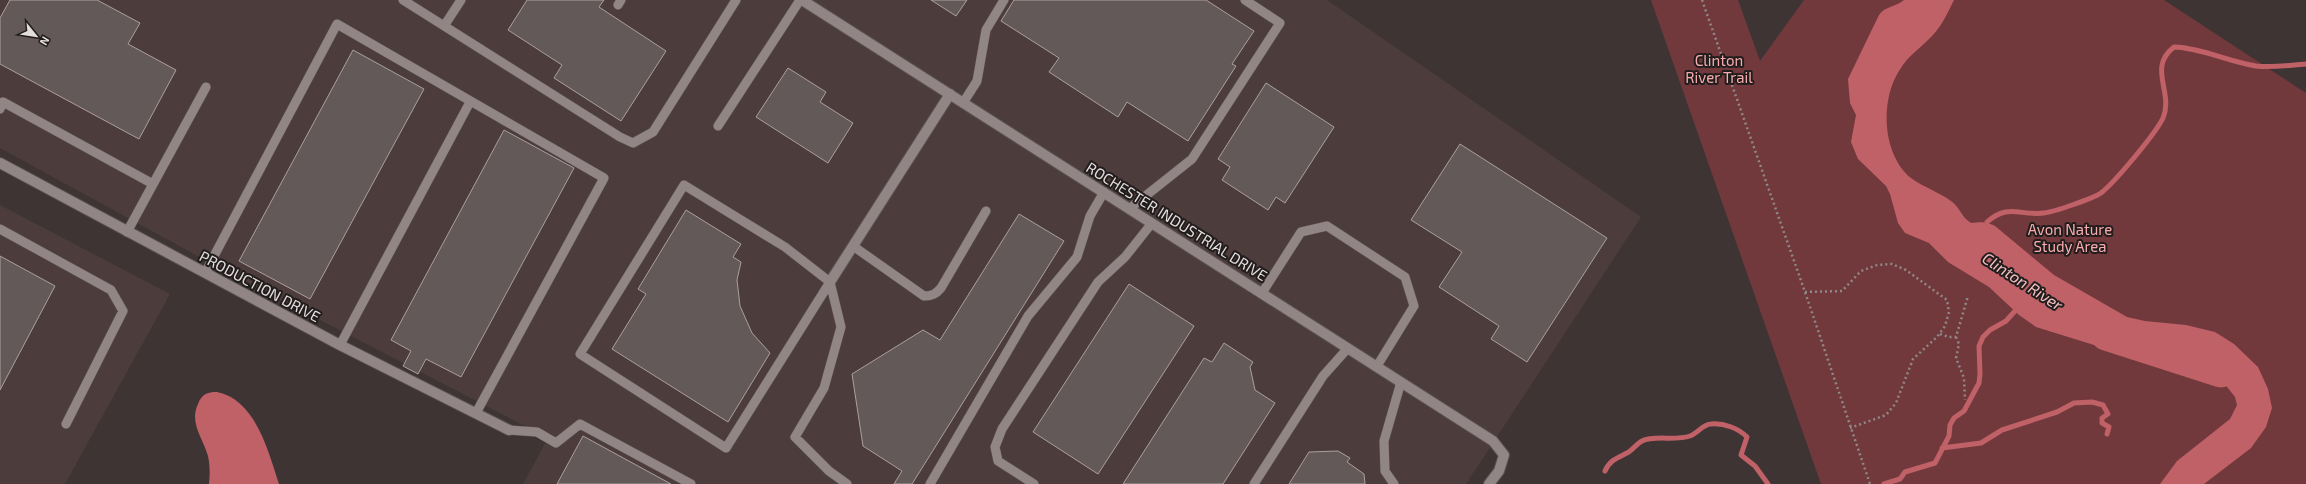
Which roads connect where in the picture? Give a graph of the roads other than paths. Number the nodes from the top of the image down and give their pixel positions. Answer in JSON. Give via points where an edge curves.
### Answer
{"nodes":[{"id":1,"x":402,"y":0,"type":"edge"},
{"id":2,"x":461,"y":0,"type":"edge"},
{"id":3,"x":736,"y":0,"type":"edge"},
{"id":4,"x":801,"y":0,"type":"edge"},
{"id":5,"x":1004,"y":0,"type":"edge"},
{"id":6,"x":1245,"y":0,"type":"edge"},
{"id":7,"x":444,"y":26,"type":"junction"},
{"id":8,"x":206,"y":88,"type":"dead end"},
{"id":9,"x":950,"y":94,"type":"junction"},
{"id":10,"x":470,"y":102,"type":"junction"},
{"id":11,"x":963,"y":103,"type":"junction"},
{"id":12,"x":0,"y":109,"type":"edge"},
{"id":13,"x":718,"y":126,"type":"dead end"},
{"id":14,"x":0,"y":162,"type":"edge"},
{"id":15,"x":153,"y":184,"type":"junction"},
{"id":16,"x":1104,"y":192,"type":"junction"},
{"id":17,"x":1129,"y":209,"type":"junction"},
{"id":18,"x":986,"y":211,"type":"dead end"},
{"id":19,"x":1152,"y":223,"type":"junction"},
{"id":20,"x":0,"y":230,"type":"edge"},
{"id":21,"x":127,"y":232,"type":"junction"},
{"id":22,"x":852,"y":246,"type":"junction"},
{"id":23,"x":205,"y":273,"type":"junction"},
{"id":24,"x":830,"y":282,"type":"junction"},
{"id":25,"x":1262,"y":293,"type":"junction"},
{"id":26,"x":340,"y":346,"type":"junction"},
{"id":27,"x":1348,"y":348,"type":"junction"},
{"id":28,"x":1377,"y":366,"type":"junction"},
{"id":29,"x":1401,"y":382,"type":"junction"},
{"id":30,"x":476,"y":413,"type":"junction"},
{"id":31,"x":66,"y":424,"type":"dead end"},
{"id":32,"x":509,"y":430,"type":"joint"},
{"id":33,"x":691,"y":484,"type":"edge"},
{"id":34,"x":847,"y":484,"type":"edge"},
{"id":35,"x":930,"y":484,"type":"edge"},
{"id":36,"x":1034,"y":484,"type":"edge"},
{"id":37,"x":1254,"y":484,"type":"edge"},
{"id":38,"x":1394,"y":484,"type":"edge"},
{"id":39,"x":1489,"y":484,"type":"edge"}],
"edges":[{"from":1,"to":7,"type":"lane"},
{"from":2,"to":7,"type":"lane"},
{"from":3,"to":7,"type":"lane","via":[[653,132],[633,142],[620,137]]},
{"from":4,"to":9,"type":"street","name":"ROCHESTER INDUSTRIAL DRIVE"},
{"from":4,"to":13,"type":"lane"},
{"from":5,"to":11,"type":"lane","via":[[986,30],[977,81]]},
{"from":6,"to":17,"type":"lane","via":[[1280,22],[1192,160]]},
{"from":8,"to":15,"type":"lane"},
{"from":9,"to":11,"type":"street","name":"ROCHESTER INDUSTRIAL DRIVE"},
{"from":9,"to":22,"type":"street"},
{"from":10,"to":23,"type":"lane","via":[[337,24]]},
{"from":10,"to":26,"type":"lane"},
{"from":10,"to":30,"type":"lane","via":[[604,178]]},
{"from":11,"to":16,"type":"street","name":"ROCHESTER INDUSTRIAL DRIVE"},
{"from":12,"to":15,"type":"lane","via":[[3,102]]},
{"from":14,"to":21,"type":"street","name":"PRODUCTION DRIVE"},
{"from":15,"to":21,"type":"lane"},
{"from":16,"to":17,"type":"street","name":"ROCHESTER INDUSTRIAL DRIVE"},
{"from":16,"to":35,"type":"lane","via":[[1090,216],[1077,257],[1028,316]]},
{"from":17,"to":19,"type":"street","name":"ROCHESTER INDUSTRIAL DRIVE"},
{"from":18,"to":22,"type":"lane","via":[[941,288],[930,296],[924,296]]},
{"from":19,"to":25,"type":"street","name":"ROCHESTER INDUSTRIAL DRIVE"},
{"from":19,"to":36,"type":"lane","via":[[1125,257],[1098,282],[1002,429],[995,447],[998,461]]},
{"from":20,"to":31,"type":"lane","via":[[110,290],[123,311]]},
{"from":21,"to":23,"type":"street","name":"PRODUCTION DRIVE"},
{"from":22,"to":24,"type":"street"},
{"from":23,"to":26,"type":"street","name":"PRODUCTION DRIVE"},
{"from":24,"to":24,"type":"lane","via":[[785,247],[684,185],[580,354],[726,448]]},
{"from":24,"to":34,"type":"lane","via":[[841,327],[824,388],[795,437],[829,471]]},
{"from":25,"to":27,"type":"street","name":"ROCHESTER INDUSTRIAL DRIVE"},
{"from":25,"to":28,"type":"lane","via":[[1301,232],[1327,226],[1405,277],[1414,306]]},
{"from":26,"to":30,"type":"street","name":"PRODUCTION DRIVE"},
{"from":27,"to":28,"type":"street","name":"ROCHESTER INDUSTRIAL DRIVE"},
{"from":27,"to":37,"type":"lane","via":[[1322,376]]},
{"from":28,"to":29,"type":"street","name":"ROCHESTER INDUSTRIAL DRIVE"},
{"from":29,"to":38,"type":"lane","via":[[1384,441],[1385,471]]},
{"from":29,"to":39,"type":"street","name":"ROCHESTER INDUSTRIAL DRIVE","via":[[1493,441],[1504,455],[1499,471]]},
{"from":30,"to":32,"type":"street","name":"PRODUCTION DRIVE"},
{"from":32,"to":33,"type":"lane","via":[[537,432],[556,443],[580,424]]}]}
